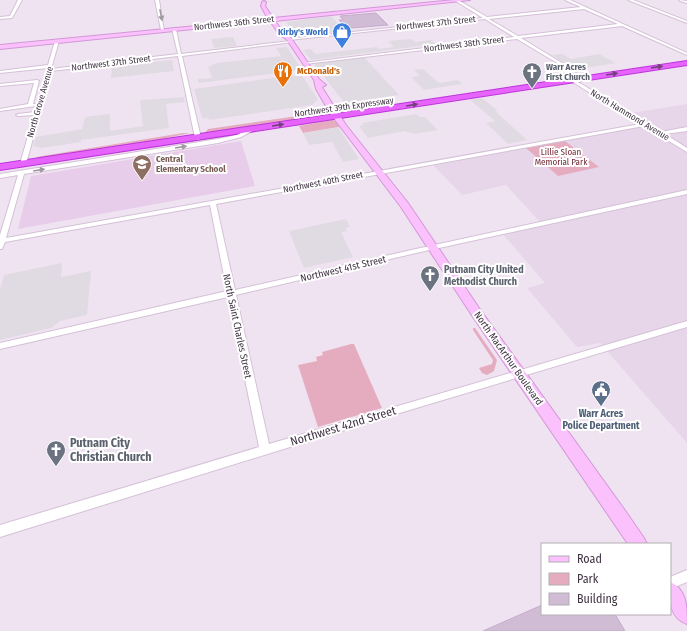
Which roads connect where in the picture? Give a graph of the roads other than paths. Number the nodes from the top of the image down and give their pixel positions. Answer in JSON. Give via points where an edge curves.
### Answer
{"nodes":[{"id":1,"x":20,"y":0,"type":"edge"},
{"id":2,"x":157,"y":0,"type":"edge"},
{"id":3,"x":468,"y":0,"type":"edge"},
{"id":4,"x":567,"y":0,"type":"edge"},
{"id":5,"x":630,"y":0,"type":"edge"},
{"id":6,"x":681,"y":0,"type":"edge"},
{"id":7,"x":263,"y":1,"type":"edge"},
{"id":8,"x":456,"y":1,"type":"edge"},
{"id":9,"x":687,"y":2,"type":"edge"},
{"id":10,"x":584,"y":8,"type":"junction"},
{"id":11,"x":0,"y":18,"type":"edge"},
{"id":12,"x":278,"y":18,"type":"junction"},
{"id":13,"x":484,"y":18,"type":"junction"},
{"id":14,"x":271,"y":19,"type":"junction"},
{"id":15,"x":687,"y":22,"type":"edge"},
{"id":16,"x":622,"y":25,"type":"junction"},
{"id":17,"x":174,"y":29,"type":"junction"},
{"id":18,"x":163,"y":30,"type":"junction"},
{"id":19,"x":517,"y":38,"type":"junction"},
{"id":20,"x":57,"y":41,"type":"junction"},
{"id":21,"x":290,"y":41,"type":"junction"},
{"id":22,"x":0,"y":47,"type":"edge"},
{"id":23,"x":180,"y":55,"type":"junction"},
{"id":24,"x":687,"y":55,"type":"edge"},
{"id":25,"x":305,"y":63,"type":"junction"},
{"id":26,"x":687,"y":63,"type":"edge"},
{"id":27,"x":630,"y":64,"type":"junction"},
{"id":28,"x":50,"y":68,"type":"junction"},
{"id":29,"x":640,"y":70,"type":"junction"},
{"id":30,"x":0,"y":72,"type":"edge"},
{"id":31,"x":574,"y":76,"type":"junction"},
{"id":32,"x":47,"y":80,"type":"junction"},
{"id":33,"x":317,"y":80,"type":"junction"},
{"id":34,"x":37,"y":81,"type":"junction"},
{"id":35,"x":0,"y":85,"type":"edge"},
{"id":36,"x":330,"y":92,"type":"dead end"},
{"id":37,"x":39,"y":105,"type":"junction"},
{"id":38,"x":30,"y":106,"type":"junction"},
{"id":39,"x":0,"y":110,"type":"edge"},
{"id":40,"x":339,"y":112,"type":"junction"},
{"id":41,"x":37,"y":113,"type":"junction"},
{"id":42,"x":18,"y":115,"type":"dead end"},
{"id":43,"x":646,"y":124,"type":"junction"},
{"id":44,"x":253,"y":129,"type":"junction"},
{"id":45,"x":687,"y":129,"type":"edge"},
{"id":46,"x":198,"y":133,"type":"junction"},
{"id":47,"x":661,"y":133,"type":"junction"},
{"id":48,"x":687,"y":150,"type":"edge"},
{"id":49,"x":0,"y":157,"type":"edge"},
{"id":50,"x":23,"y":163,"type":"junction"},
{"id":51,"x":0,"y":167,"type":"edge"},
{"id":52,"x":379,"y":171,"type":"junction"},
{"id":53,"x":0,"y":176,"type":"edge"},
{"id":54,"x":687,"y":192,"type":"edge"},
{"id":55,"x":212,"y":202,"type":"junction"},
{"id":56,"x":1,"y":243,"type":"edge"},
{"id":57,"x":433,"y":248,"type":"junction"},
{"id":58,"x":231,"y":293,"type":"junction"},
{"id":59,"x":687,"y":324,"type":"edge"},
{"id":60,"x":0,"y":346,"type":"edge"},
{"id":61,"x":519,"y":373,"type":"junction"},
{"id":62,"x":265,"y":450,"type":"junction"},
{"id":63,"x":0,"y":531,"type":"edge"},
{"id":64,"x":637,"y":543,"type":"edge"},
{"id":65,"x":687,"y":576,"type":"edge"},
{"id":66,"x":671,"y":583,"type":"edge"},
{"id":67,"x":671,"y":592,"type":"edge"},
{"id":68,"x":687,"y":615,"type":"edge"}],
"edges":[{"from":1,"to":11,"type":"street","via":[[11,17]]},
{"from":2,"to":18,"type":"street","one_way":true},
{"from":3,"to":8,"type":"main road","name":"Northwest 36th Street"},
{"from":4,"to":10,"type":"street"},
{"from":5,"to":15,"type":"street"},
{"from":6,"to":9,"type":"street"},
{"from":7,"to":12,"type":"main road","name":"North MacArthur Boulevard"},
{"from":7,"to":14,"type":"main road","name":"North MacArthur Boulevard","via":[[262,4]]},
{"from":8,"to":12,"type":"main road","name":"Northwest 36th Street"},
{"from":8,"to":13,"type":"street","name":"North Hammond Avenue"},
{"from":10,"to":13,"type":"street","name":"Northwest 37th Street"},
{"from":10,"to":16,"type":"street"},
{"from":12,"to":14,"type":"main road","name":"Northwest 36th Street"},
{"from":12,"to":21,"type":"main road","name":"North MacArthur Boulevard","via":[[290,36]]},
{"from":13,"to":19,"type":"street","name":"North Hammond Avenue"},
{"from":13,"to":21,"type":"street","name":"Northwest 37th Street"},
{"from":14,"to":17,"type":"main road","name":"Northwest 36th Street"},
{"from":14,"to":21,"type":"main road","name":"North MacArthur Boulevard"},
{"from":16,"to":19,"type":"street","name":"Northwest 38th Street"},
{"from":16,"to":24,"type":"street"},
{"from":17,"to":18,"type":"main road","name":"Northwest 36th Street"},
{"from":17,"to":23,"type":"street"},
{"from":18,"to":20,"type":"main road","name":"Northwest 36th Street"},
{"from":19,"to":25,"type":"street","name":"Northwest 38th Street"},
{"from":19,"to":31,"type":"street","name":"North Hammond Avenue"},
{"from":20,"to":22,"type":"main road","name":"Northwest 36th Street"},
{"from":20,"to":28,"type":"street","name":"North Grove Avenue"},
{"from":21,"to":23,"type":"street","name":"Northwest 37th Street"},
{"from":21,"to":25,"type":"main road","name":"North MacArthur Boulevard"},
{"from":23,"to":28,"type":"street","name":"Northwest 37th Street"},
{"from":23,"to":46,"type":"street"},
{"from":24,"to":27,"type":"highway","name":"Northwest 39th Expressway"},
{"from":25,"to":33,"type":"main road","name":"North MacArthur Boulevard"},
{"from":29,"to":26,"type":"highway","name":"Northwest 39th Expressway","one_way":true},
{"from":27,"to":29,"type":"highway"},
{"from":27,"to":31,"type":"highway","name":"Northwest 39th Expressway"},
{"from":28,"to":30,"type":"street","name":"Northwest 37th Street"},
{"from":28,"to":32,"type":"street","name":"North Grove Avenue"},
{"from":31,"to":29,"type":"highway","name":"Northwest 39th Expressway","one_way":true,"via":[[584,78]]},
{"from":40,"to":31,"type":"highway","name":"Northwest 39th Expressway","one_way":true},
{"from":31,"to":40,"type":"highway","name":"Northwest 39th Expressway","via":[[564,74]]},
{"from":31,"to":43,"type":"street","name":"North Hammond Avenue"},
{"from":32,"to":34,"type":"street"},
{"from":32,"to":37,"type":"street","name":"North Grove Avenue"},
{"from":33,"to":36,"type":"main road","name":"North MacArthur Boulevard"},
{"from":33,"to":40,"type":"main road","name":"North MacArthur Boulevard","via":[[317,87]]},
{"from":34,"to":35,"type":"street"},
{"from":34,"to":38,"type":"street"},
{"from":37,"to":38,"type":"street"},
{"from":37,"to":41,"type":"street","name":"North Grove Avenue"},
{"from":38,"to":39,"type":"street"},
{"from":44,"to":40,"type":"highway","name":"Northwest 39th Expressway","one_way":true},
{"from":40,"to":46,"type":"highway","name":"Northwest 39th Expressway"},
{"from":40,"to":52,"type":"main road","name":"North MacArthur Boulevard"},
{"from":41,"to":42,"type":"street"},
{"from":41,"to":50,"type":"street","name":"North Grove Avenue"},
{"from":43,"to":47,"type":"street","name":"North Hammond Avenue"},
{"from":43,"to":52,"type":"street","name":"Northwest 40th Street"},
{"from":44,"to":46,"type":"highway","name":"Northwest 39th Expressway"},
{"from":50,"to":44,"type":"street","name":"Northwest 39th Expressway","one_way":true,"via":[[218,142]]},
{"from":45,"to":47,"type":"street"},
{"from":46,"to":50,"type":"highway","name":"Northwest 39th Expressway"},
{"from":47,"to":48,"type":"street","name":"North Hammond Avenue"},
{"from":49,"to":50,"type":"highway","name":"Northwest 39th Expressway"},
{"from":50,"to":51,"type":"highway","name":"Northwest 39th Expressway"},
{"from":50,"to":53,"type":"street","name":"Northwest 39th Expressway"},
{"from":50,"to":56,"type":"street","name":"North Grove Avenue"},
{"from":52,"to":55,"type":"street","name":"Northwest 40th Street"},
{"from":52,"to":57,"type":"main road","name":"North MacArthur Boulevard"},
{"from":54,"to":57,"type":"street","name":"Northwest 41st Street"},
{"from":55,"to":56,"type":"street","name":"Northwest 40th Street"},
{"from":55,"to":58,"type":"street","name":"North Saint Charles Street"},
{"from":57,"to":58,"type":"street","name":"Northwest 41st Street"},
{"from":57,"to":61,"type":"main road","name":"North MacArthur Boulevard"},
{"from":58,"to":60,"type":"street","name":"Northwest 41st Street"},
{"from":58,"to":62,"type":"street","name":"North Saint Charles Street"},
{"from":59,"to":61,"type":"street","name":"Northwest 42nd Street"},
{"from":61,"to":62,"type":"street","name":"Northwest 42nd Street"},
{"from":61,"to":64,"type":"main road","name":"North MacArthur Boulevard"},
{"from":62,"to":63,"type":"street","name":"Northwest 42nd Street"},
{"from":65,"to":66,"type":"street"},
{"from":67,"to":68,"type":"main road"}]}
